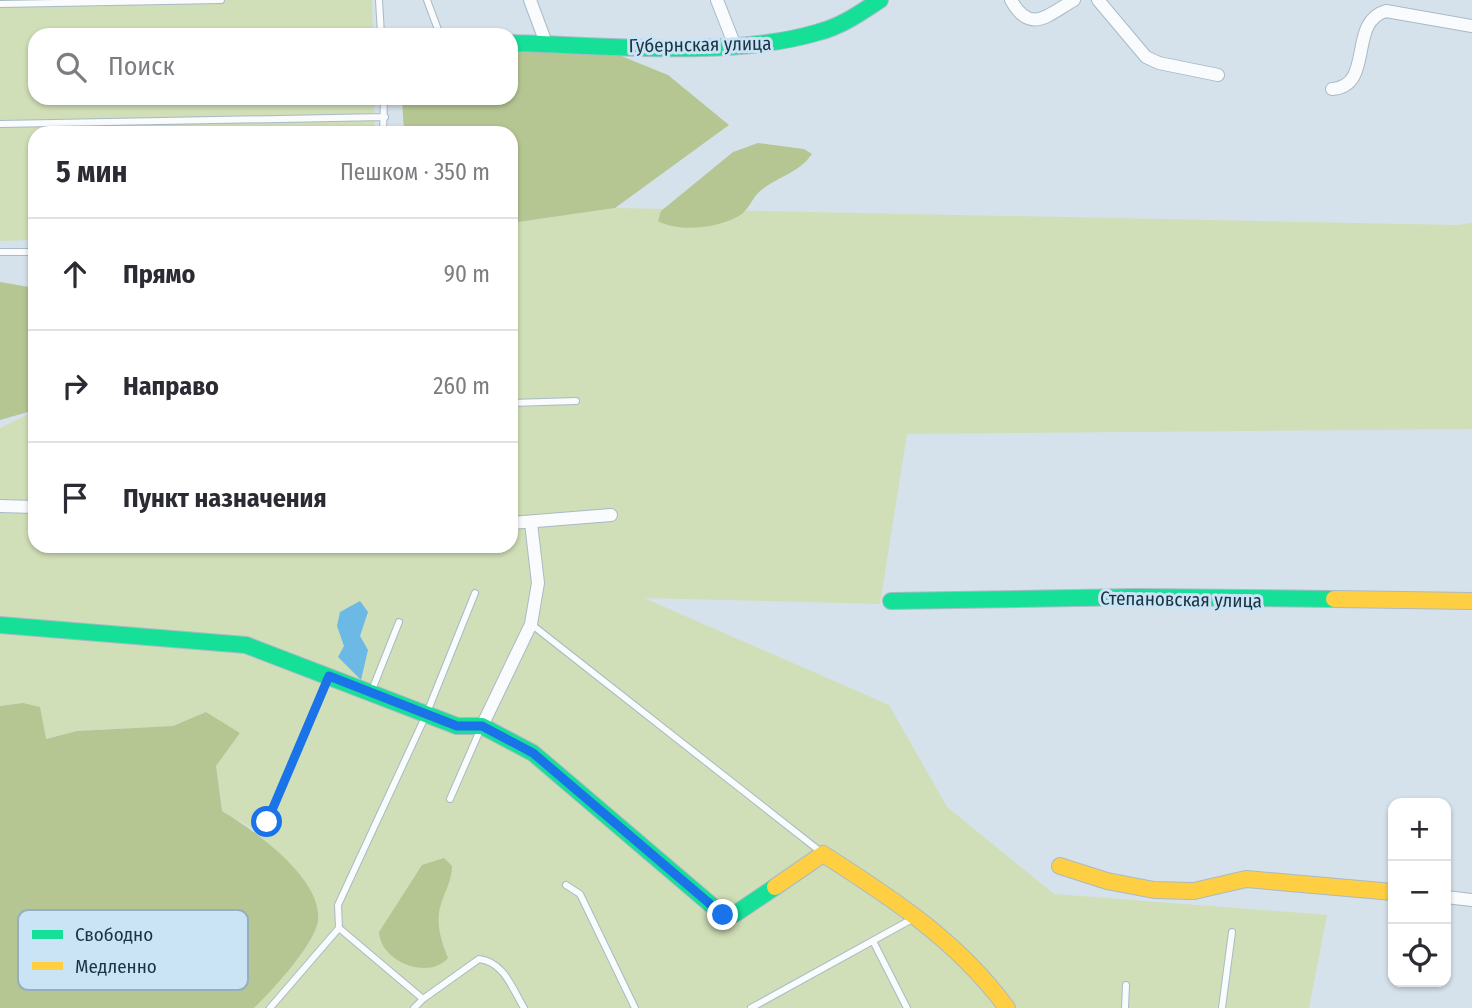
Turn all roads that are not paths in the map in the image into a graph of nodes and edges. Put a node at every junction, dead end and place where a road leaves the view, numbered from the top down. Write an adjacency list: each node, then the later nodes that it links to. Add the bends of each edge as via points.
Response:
1 (221, 0): 10 (lane)
2 (379, 0): 12 (lane)
3 (428, 0): 13 (lane)
4 (530, 0): 15 (street)
5 (717, 0): 16 (street)
6 (880, 0): 16 (street, Губернская улица, via 821,32 773,44)
7 (1011, 0): 8 (street, via 1021,16 1032,20)
8 (1074, 0)
9 (1098, 0): 17 (street, via 1146,57)
10 (0, 4)
11 (1472, 26): 18 (street, via 1378,13 1364,29 1356,72 1341,88)
12 (381, 28)
13 (438, 28)
14 (518, 43): 15 (street, Губернская улица)
15 (546, 43): 16 (street, Губернская улица)
16 (735, 46)
17 (1218, 75)
18 (1332, 89)
19 (384, 105): 20 (lane)
20 (385, 117): 21 (lane); 22 (lane)
21 (0, 124)
22 (384, 126)
23 (0, 252): 24 (lane)
24 (28, 252)
25 (576, 401): 26 (lane)
26 (518, 403)
27 (0, 506): 28 (street)
28 (28, 507)
29 (611, 514): 31 (street)
30 (518, 523): 31 (street)
31 (531, 523): 36 (street, via 538,583)
32 (475, 593): 40 (lane)
33 (891, 601): 34 (street, Степановская улица, via 1136,597)
34 (1472, 601)
35 (399, 622): 39 (lane)
36 (531, 624): 41 (street); 44 (lane)
37 (0, 625): 38 (street, via 246,645)
38 (329, 676): 39 (street); 43 (lane)
39 (371, 692): 40 (street)
40 (426, 715): 41 (street, via 457,726); 51 (lane, via 338,905)
41 (482, 726): 42 (lane); 44 (street, via 533,753 723,915 735,914)
42 (450, 799)
43 (267, 822)
44 (823, 854): 50 (street)
45 (1060, 866): 47 (street, via 1104,883 1189,891 1245,879)
46 (566, 884): 60 (lane, via 580,894)
47 (1388, 892)
48 (1451, 898): 49 (street)
49 (1472, 900)
50 (919, 915): 53 (lane); 64 (street, via 964,955)
51 (339, 928): 55 (lane); 57 (lane)
52 (1232, 932): 66 (lane)
53 (873, 941): 56 (lane); 63 (lane)
54 (1126, 985): 65 (lane)
55 (423, 999): 58 (lane); 59 (lane, via 478,959 503,971)
56 (767, 1000): 61 (lane); 62 (lane)
57 (270, 1008)
58 (414, 1008)
59 (524, 1008)
60 (635, 1008)
61 (751, 1008)
62 (771, 1008)
63 (907, 1008)
64 (1007, 1008)
65 (1125, 1008)
66 (1222, 1008)

